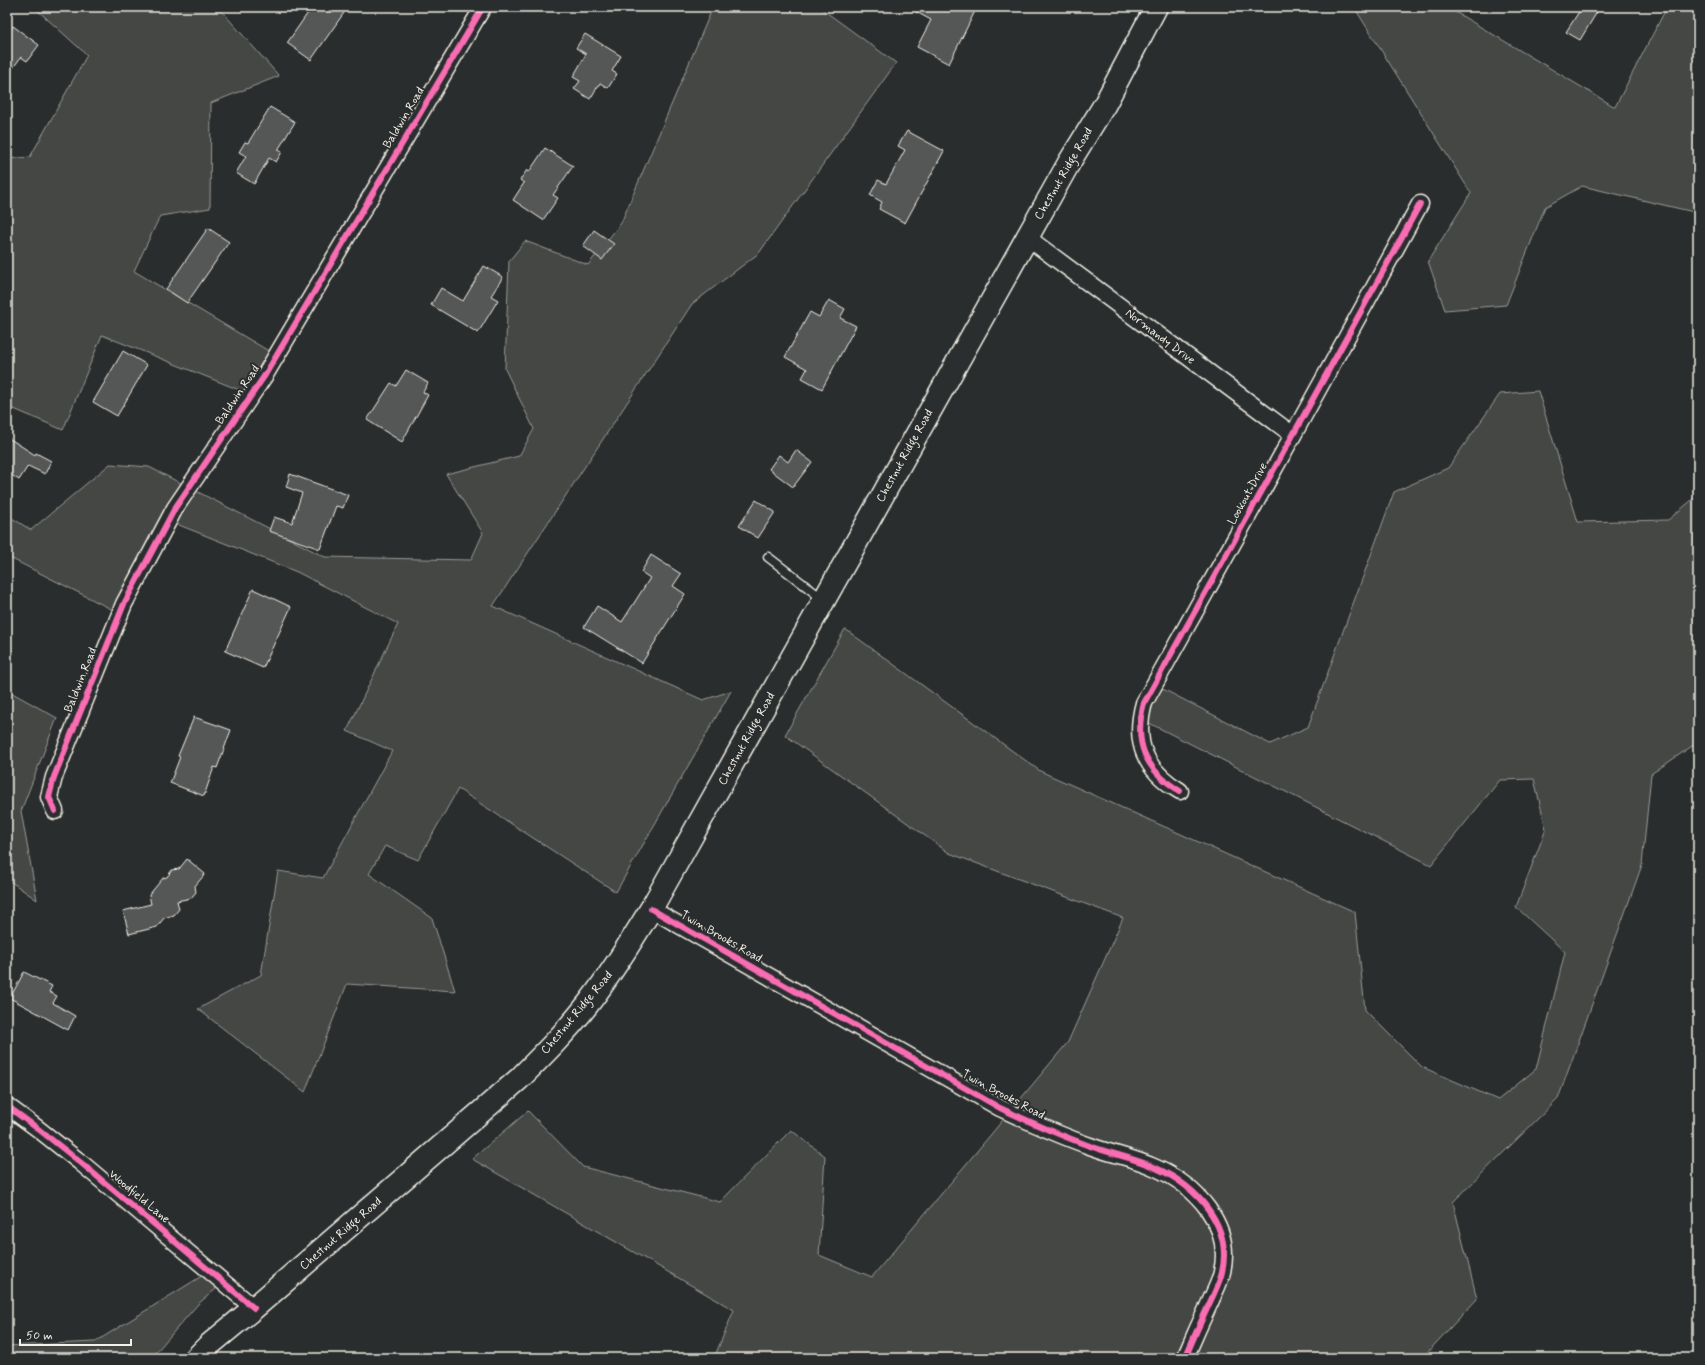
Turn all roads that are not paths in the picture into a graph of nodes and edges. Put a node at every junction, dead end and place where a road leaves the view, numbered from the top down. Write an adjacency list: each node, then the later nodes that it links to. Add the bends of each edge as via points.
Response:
1 (483, 7): 9 (street, Baldwin Road, via 265,375 175,508 146,561 124,604 54,777 49,797)
2 (1156, 7): 4 (main road, Chestnut Ridge Road, via 1105,104)
3 (1420, 204): 5 (street, Lookout Drive)
4 (1028, 238): 5 (street, Normandy Drive); 7 (main road, Chestnut Ridge Road)
5 (1293, 436): 8 (street, Lookout Drive, via 1144,703 1139,734 1142,750 1158,776)
6 (768, 557): 7 (lane)
7 (824, 600): 10 (main road, Chestnut Ridge Road)
8 (1180, 791)
9 (55, 811)
10 (651, 909): 12 (main road, Chestnut Ridge Road, via 618,963 555,1043 519,1079); 14 (street, Twin Brooks Road, via 1000,1108 1091,1147 1155,1167 1175,1177 1192,1190 1216,1220 1222,1236 1224,1255 1217,1288)
11 (7, 1106): 12 (street, Woodfield Lane, via 80,1162)
12 (254, 1308): 13 (main road, Chestnut Ridge Road)
13 (196, 1358)
14 (1185, 1358)

